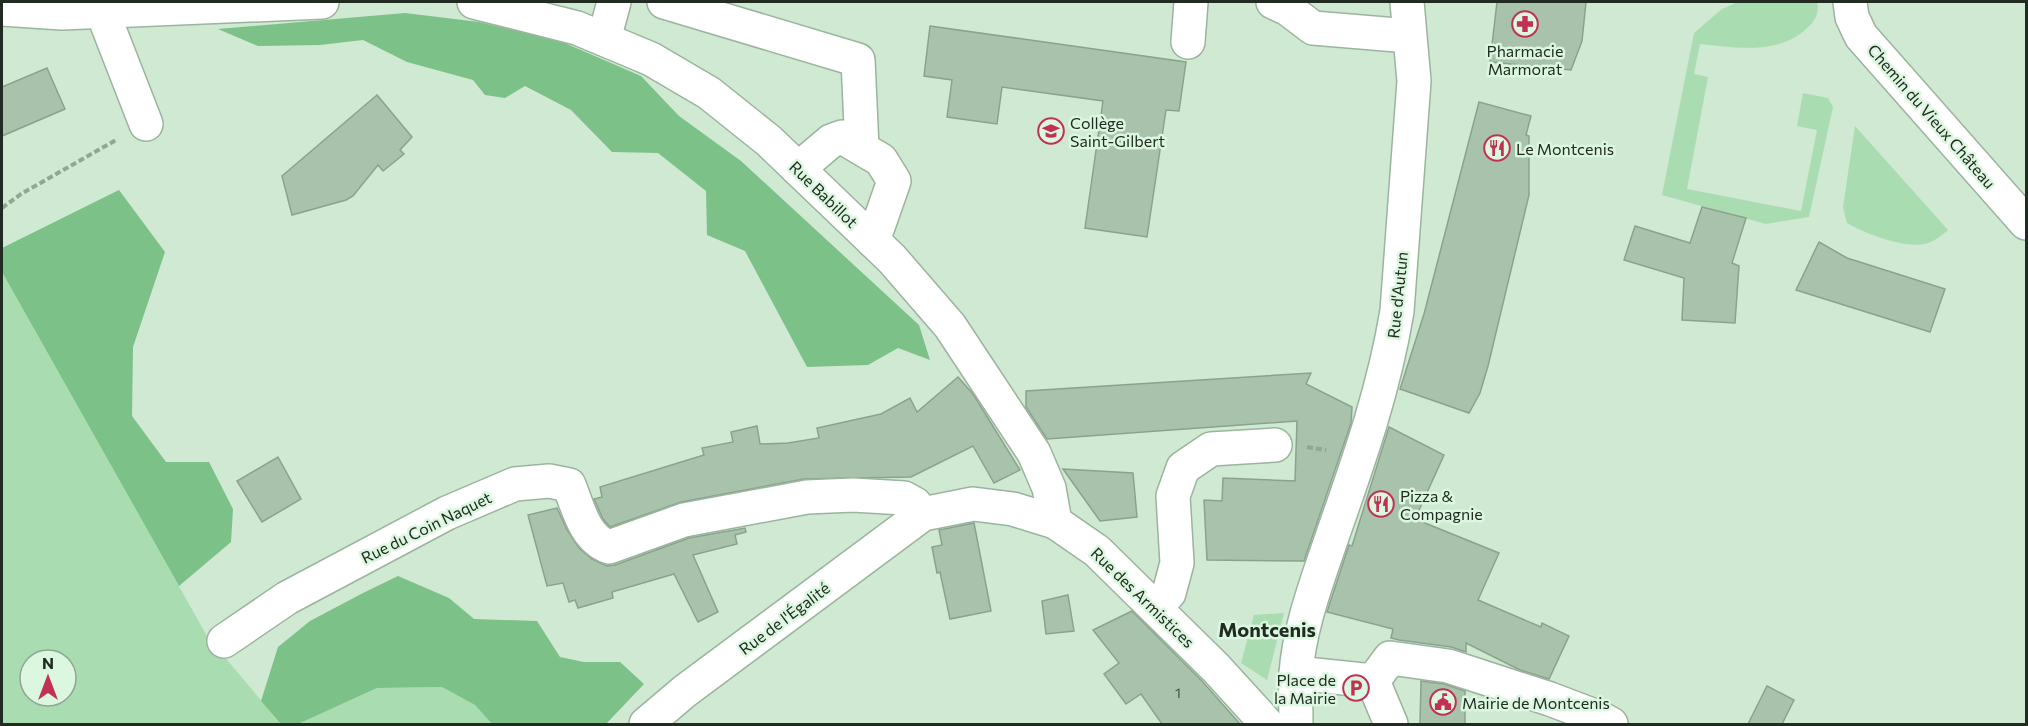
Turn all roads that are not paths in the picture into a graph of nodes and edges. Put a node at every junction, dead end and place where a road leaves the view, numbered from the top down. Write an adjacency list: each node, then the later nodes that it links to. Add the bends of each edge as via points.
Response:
1 (322, 2): 10 (street)
2 (474, 2): 12 (street, Rue Babillot, via 577,28)
3 (614, 2): 12 (street)
4 (664, 2): 15 (street, via 858,60)
5 (1191, 2): 13 (street)
6 (1274, 2): 11 (street, via 1313,28)
7 (1407, 2): 11 (street, Rue d'Autun)
8 (1850, 2): 17 (street, Chemin du Vieux Château, via 1861,36)
9 (2, 9): 10 (street)
10 (102, 11): 14 (street)
11 (1409, 36): 24 (street, Rue d'Autun, via 1414,81 1391,349 1376,409 1318,577)
12 (604, 39): 16 (street, Rue Babillot, via 651,59 709,93)
13 (1188, 42)
14 (146, 124)
15 (862, 148): 16 (street, via 843,137 831,141); 18 (street, via 881,160 894,181)
16 (798, 169): 18 (street, Rue Babillot)
17 (2026, 224)
18 (873, 241): 21 (street, Rue Babillot, via 950,326 1034,453 1049,488)
19 (1275, 445): 22 (street, via 1211,449 1183,468 1173,496 1177,562 1169,593)
20 (923, 514): 21 (street, Rue des Armistices, via 973,504 1012,509); 23 (street, Rue du Coin Naquet, via 904,498 807,497 684,520 609,547 597,543 588,531 568,485 515,484 447,513 287,598); 26 (street, Rue de l'Égalité)
21 (1055, 522): 22 (street, Rue des Armistices, via 1097,551)
22 (1156, 608): 27 (street, Rue des Armistices)
23 (224, 641)
24 (1296, 673): 25 (street); 28 (street, Rue d'Autun)
25 (1372, 681): 29 (street); 30 (street, via 1390,658 1448,666 1550,699)
26 (646, 724)
27 (1267, 724)
28 (1296, 724)
29 (1391, 724)
30 (1611, 724)

